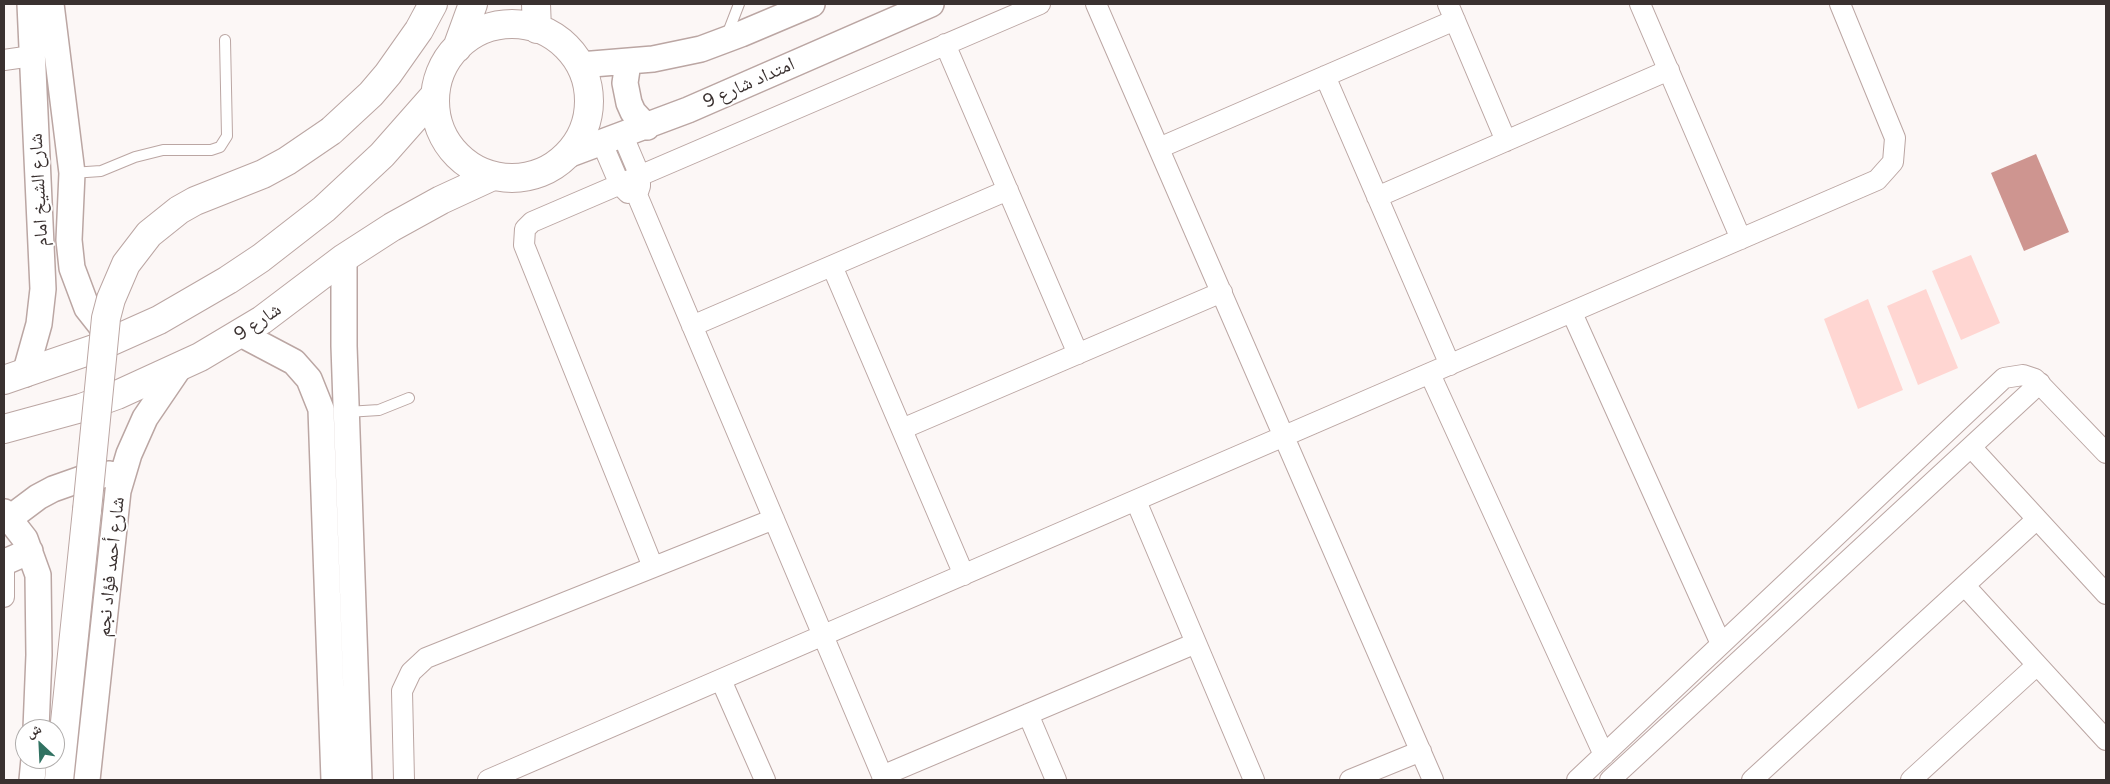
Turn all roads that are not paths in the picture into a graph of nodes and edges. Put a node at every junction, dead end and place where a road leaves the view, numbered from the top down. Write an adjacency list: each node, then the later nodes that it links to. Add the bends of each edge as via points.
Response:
1 (30, 4): 18 (street, شارع الشيخ امام)
2 (51, 4): 31 (street, شارع الشيخ امام)
3 (433, 4): 82 (main road, bridge, via 388,74 331,131 263,174 179,210 149,234 126,264 106,318)
4 (473, 4): 17 (main road)
5 (739, 4): 15 (lane)
6 (812, 4): 15 (street)
7 (931, 4): 25 (street, امتداد شارع 9)
8 (1040, 4): 16 (street)
9 (1096, 4): 28 (street)
10 (1640, 4): 22 (street)
11 (1840, 4): 37 (street, via 1893,130 1896,146 1893,162 1877,180)
12 (1451, 12): 23 (street); 27 (street)
13 (537, 16): 17 (main road, via 513,25 488,28); 21 (main road)
14 (225, 40): 31 (lane, via 227,136 220,147 211,150 163,150 101,171)
15 (724, 41): 20 (street)
16 (945, 44): 34 (street); 35 (street)
17 (457, 48): 24 (main road, via 442,70)
18 (32, 56): 19 (street); 30 (street, شارع الشيخ امام)
19 (4, 60)
20 (628, 63): 21 (street); 25 (street, via 625,83 629,103)
21 (580, 65): 29 (main road, via 588,88 588,113 580,136)
22 (1669, 70): 27 (street); 37 (street)
23 (1325, 76): 28 (street); 36 (street)
24 (435, 95): 32 (main road, via 437,122 449,146 468,165); 44 (main road, via 361,176 262,258 194,301)
25 (648, 126): 26 (street, امتداد شارع 9)
26 (612, 140): 29 (street, امتداد شارع 9); 33 (street); 34 (street)
27 (1506, 141): 36 (street)
28 (1159, 148): 40 (street)
29 (565, 156): 32 (main road, via 532,176)
30 (38, 165): 31 (street, via 56,174); 49 (street, شارع الشيخ امام, via 43,289 36,341)
31 (72, 173): 44 (street, شارع الشيخ امام, via 69,240 72,268 87,308)
32 (493, 176): 38 (main road, شارع 9, via 416,213)
33 (620, 185): 34 (street); 66 (street, via 532,222 525,229 523,240)
34 (638, 186): 42 (street)
35 (1008, 190): 39 (street); 45 (street)
36 (1377, 197): 46 (street)
37 (1742, 239): 41 (street)
38 (344, 258): 43 (main road, شارع 9); 52 (street)
39 (832, 266): 42 (street); 54 (street)
40 (1222, 292): 45 (street); 55 (street)
41 (1572, 313): 46 (street); 73 (street)
42 (692, 326): 62 (street)
43 (241, 334): 47 (main road, شارع 9); 60 (street, via 294,362 314,388)
44 (113, 341): 49 (main road)
45 (1078, 354): 54 (street)
46 (1450, 365): 48 (street)
47 (180, 368): 53 (main road, شارع 9, via 81,408); 58 (street, شارع أحمد فؤاد نجم, via 145,418)
48 (1430, 374): 55 (street); 80 (street)
49 (14, 377)
50 (2040, 383): 56 (street); 57 (street); 73 (street, via 2023,375 2010,376 1999,382)
51 (409, 398): 52 (lane, via 378,410)
52 (346, 412): 60 (street)
53 (4, 429)
54 (902, 429): 67 (street)
55 (1284, 437): 59 (street); 79 (street)
56 (1971, 447): 63 (street); 94 (street)
57 (2106, 453)
58 (122, 473): 61 (street, via 87,477 62,485); 83 (street, شارع أحمد فؤاد نجم, via 112,527)
59 (1136, 501): 67 (street); 72 (street)
60 (337, 507): 84 (street); 85 (street)
61 (7, 515): 64 (street)
62 (774, 519): 66 (street); 71 (street)
63 (2038, 519): 68 (street); 69 (street)
64 (30, 551): 65 (street); 77 (street, via 38,576 40,601)
65 (4, 560): 70 (street)
66 (653, 568): 86 (street, via 436,653 418,664 405,681 401,701)
67 (964, 575): 71 (street)
68 (1964, 586): 74 (street); 95 (street)
69 (2106, 594)
70 (4, 597)
71 (823, 636): 75 (street); 81 (street)
72 (1196, 644): 76 (street); 90 (street)
73 (1721, 644): 80 (street)
74 (2037, 665): 78 (street); 96 (street)
75 (721, 680): 87 (street); 88 (street)
76 (1028, 714): 81 (street); 89 (street)
77 (36, 719)
78 (2106, 740)
79 (1421, 750): 91 (street); 92 (street)
80 (1604, 755): 93 (street)
81 (883, 778)
82 (59, 780)
83 (87, 780)
84 (334, 780)
85 (359, 780)
86 (404, 780)
87 (488, 780)
88 (766, 780)
89 (1056, 780)
90 (1254, 780)
91 (1350, 780)
92 (1434, 780)
93 (1577, 780)
94 (1610, 780)
95 (1752, 780)
96 (1911, 780)

